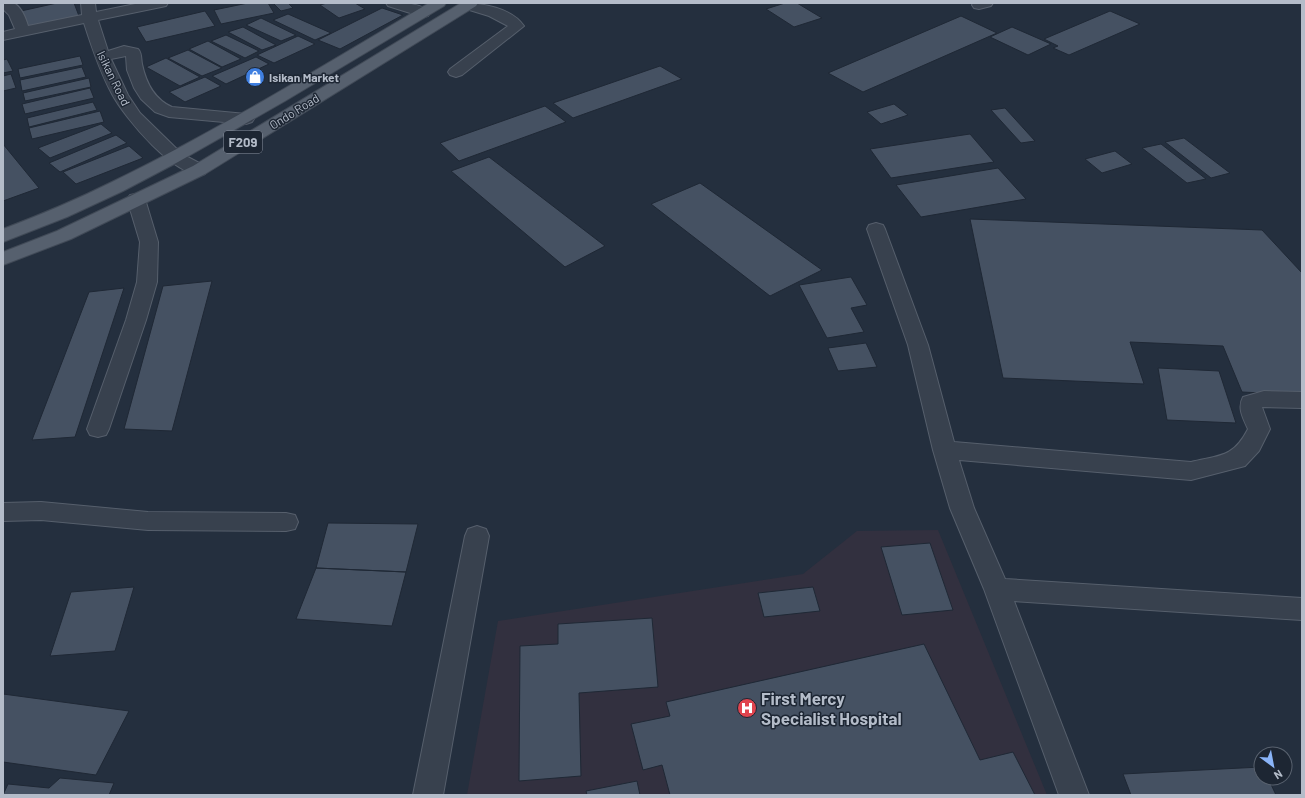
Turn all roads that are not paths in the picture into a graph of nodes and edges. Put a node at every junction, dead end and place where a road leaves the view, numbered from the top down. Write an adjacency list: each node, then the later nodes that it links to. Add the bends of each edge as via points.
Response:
1 (161, 3): 6 (street)
2 (393, 3): 7 (street)
3 (439, 3): 7 (main road, Ondo Road / F209)
4 (3, 4): 8 (street, via 13,9)
5 (470, 4): 11 (street, via 498,13 517,26); 14 (main road, Ondo Road / F209)
6 (89, 10): 8 (street); 10 (street, Isikan Road)
7 (423, 13): 12 (main road, Ondo Road / F209)
8 (24, 32): 9 (street)
9 (3, 36)
10 (102, 57): 12 (street, via 124,51 133,52 133,66 140,85 155,106 162,110); 13 (street, Isikan Road, via 120,95 134,116)
11 (456, 72)
12 (246, 119): 13 (main road, Ondo Road / F209)
13 (176, 158): 14 (street, Isikan Road); 17 (main road, Ondo Road / F209, via 103,194)
14 (199, 170): 15 (main road, Ondo Road / F209)
15 (136, 200): 18 (main road, Ondo Road / F209, via 64,235); 20 (street, via 149,242 147,282)
16 (876, 229): 21 (street, via 918,345)
17 (3, 236)
18 (3, 259)
19 (1302, 400): 21 (street, via 1264,399 1251,402 1259,429 1251,445 1237,460 1191,471)
20 (98, 429)
21 (945, 450): 25 (street, via 962,508)
22 (3, 512): 23 (street, via 41,511 148,521)
23 (286, 522)
24 (477, 536): 27 (street)
25 (997, 589): 26 (street); 28 (street)
26 (1302, 609)
27 (428, 795)
28 (1074, 795)

